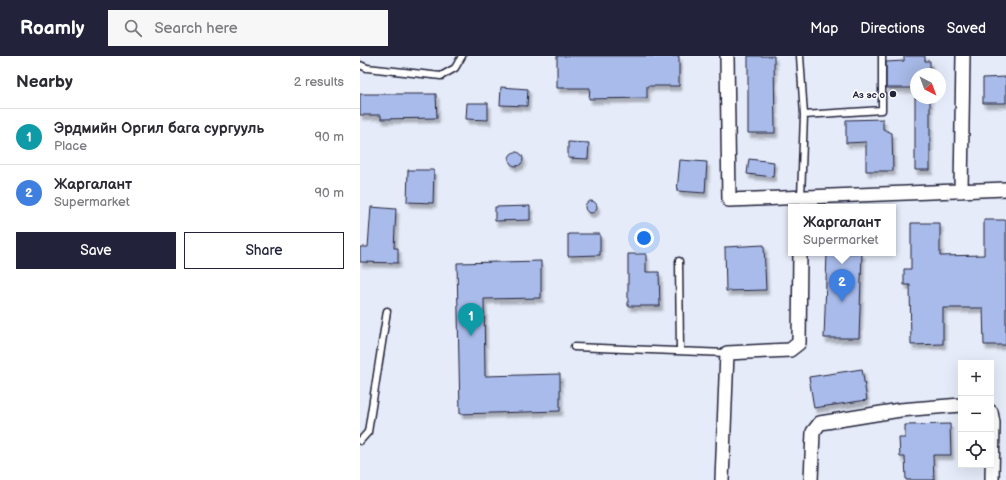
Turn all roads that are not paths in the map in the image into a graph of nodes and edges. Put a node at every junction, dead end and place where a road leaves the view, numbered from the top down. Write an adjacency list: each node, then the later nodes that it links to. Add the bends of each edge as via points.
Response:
1 (462, 56): 6 (lane, via 455,68 441,76 367,68)
2 (727, 56): 10 (street, via 730,200)
3 (800, 56): 7 (lane)
4 (882, 56): 7 (lane, via 882,110)
5 (963, 56): 9 (street)
6 (360, 65)
7 (804, 116): 10 (lane)
8 (1006, 189): 9 (street)
9 (961, 191): 10 (street)
10 (801, 202)
11 (800, 256): 16 (street, via 799,343 790,350)
12 (679, 261): 15 (lane)
13 (387, 312): 19 (lane, via 368,432)
14 (574, 346): 15 (lane)
15 (680, 351): 16 (lane)
16 (727, 353): 20 (street)
17 (958, 405): 21 (street, via 900,410 820,423 813,432)
18 (993, 432): 22 (street)
19 (360, 441)
20 (722, 480)
21 (812, 480)
22 (992, 480)

